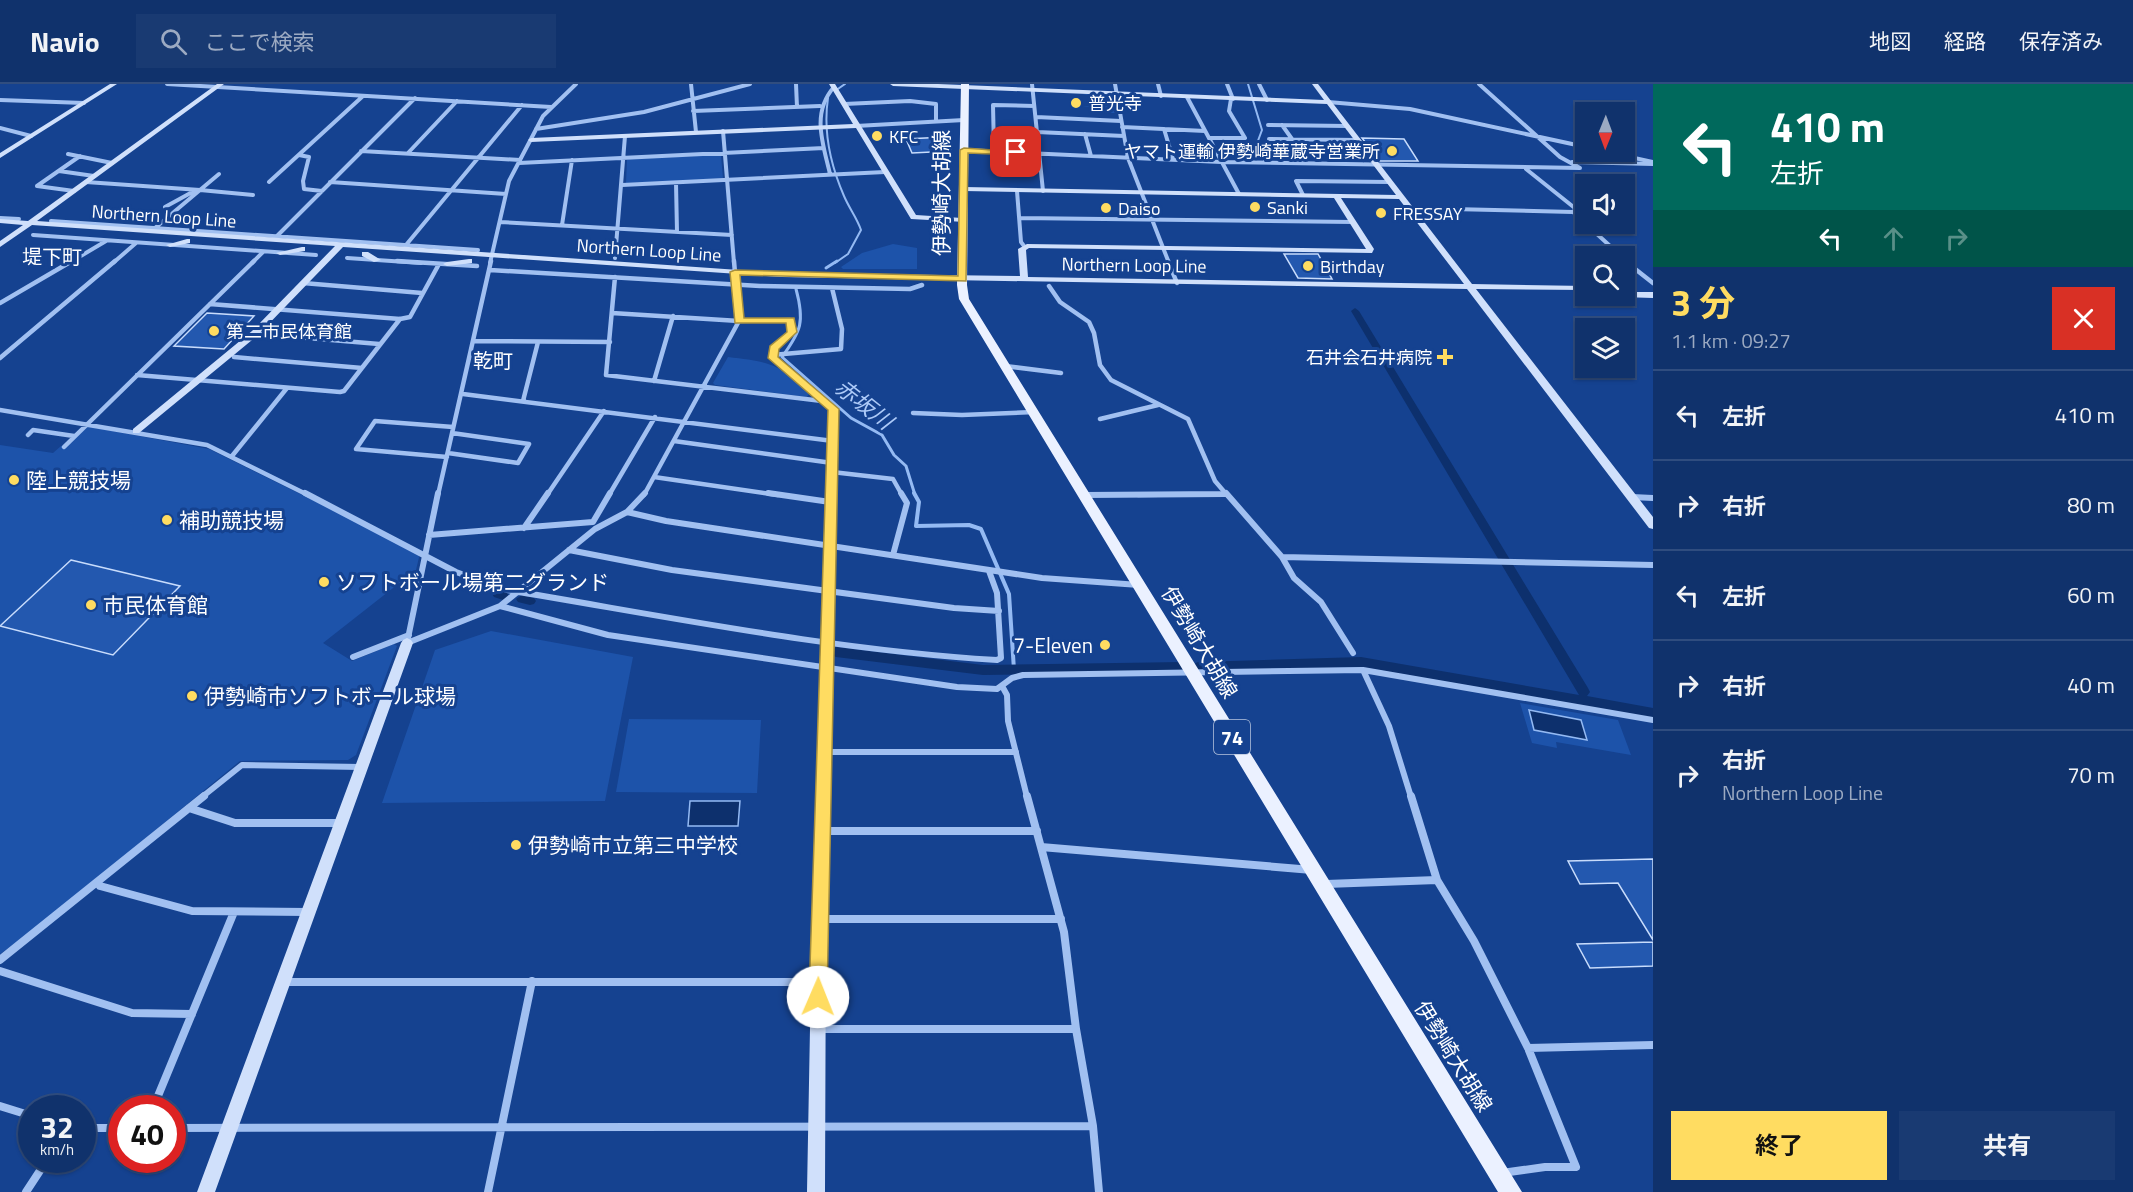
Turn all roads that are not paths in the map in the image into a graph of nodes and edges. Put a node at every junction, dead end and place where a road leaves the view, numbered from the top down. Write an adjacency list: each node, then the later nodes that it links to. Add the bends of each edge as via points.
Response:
1 (114, 84): 31 (street)
2 (167, 84): 14 (street)
3 (576, 84): 37 (street)
4 (691, 84): 29 (street)
5 (750, 84): 15 (street)
6 (796, 84): 34 (street)
7 (893, 84): 16 (street)
8 (1115, 84): 20 (street)
9 (1158, 84): 22 (street)
10 (1227, 84): 25 (street)
11 (1259, 84): 27 (street)
12 (1314, 84): 30 (street)
13 (1479, 84): 57 (street)
14 (219, 85): 21 (street); 91 (street)
15 (743, 85): 29 (street)
16 (910, 85): 18 (street)
17 (833, 86): 32 (street); 35 (street)
18 (965, 86): 19 (street); 40 (main road, 伊勢崎大胡線 / 74)
19 (1032, 87): 20 (street); 36 (street)
20 (1116, 94): 22 (street); 41 (street)
21 (363, 96): 24 (street); 78 (street)
22 (1161, 96): 23 (street)
23 (1187, 97): 25 (street); 52 (street)
24 (415, 98): 28 (street); 72 (street)
25 (1232, 99): 27 (street); 61 (street, via 1229,111 1245,138)
26 (0, 100): 31 (street)
27 (1264, 100): 30 (street)
28 (457, 101): 33 (street); 74 (street)
29 (692, 102): 38 (street); 50 (street)
30 (1328, 102): 46 (street); 57 (street, via 1410,108)
31 (84, 103): 58 (street)
32 (844, 104): 42 (street, via 936,104); 45 (street)
33 (522, 105): 37 (street); 82 (street)
34 (797, 106): 35 (street); 38 (street)
35 (820, 106): 47 (street)
36 (1034, 106): 39 (street); 73 (street, via 993,105)
37 (551, 107): 50 (street)
38 (693, 111): 54 (street)
39 (1036, 117): 41 (street); 55 (street)
40 (964, 120): 42 (street); 71 (main road, 伊勢崎大胡線 / 74)
41 (1121, 121): 48 (street)
42 (936, 122): 45 (street)
43 (1268, 125): 44 (street)
44 (1282, 125): 46 (street); 63 (street)
45 (856, 126): 47 (street); 97 (street)
46 (1347, 126): 66 (street)
47 (823, 127): 53 (street); 70 (street)
48 (1122, 127): 51 (street); 60 (street)
49 (0, 128): 58 (street)
50 (536, 129): 64 (street)
51 (1164, 129): 52 (street); 85 (street)
52 (1205, 130): 61 (street)
53 (723, 131): 54 (street); 75 (street)
54 (696, 132): 59 (street)
55 (1037, 132): 56 (street); 76 (street)
56 (1085, 134): 60 (street); 81 (street)
57 (1533, 135): 67 (street); 90 (street)
58 (31, 136): 79 (street)
59 (625, 136): 64 (street); 83 (street)
60 (1124, 136): 84 (street)
61 (1209, 138): 89 (street)
62 (1269, 139): 63 (street)
63 (1292, 139): 65 (street)
64 (531, 140): 88 (street)
65 (1319, 140): 66 (street); 69 (street)
66 (1358, 140): 93 (street)
67 (1575, 145)
68 (1266, 146): 69 (street)
69 (1324, 147): 92 (street)
70 (824, 148): 75 (street); 99 (street)
71 (964, 150): 73 (street); 108 (main road, 伊勢崎大胡線 / 74)
72 (361, 151): 74 (street); 104 (street)
73 (994, 151): 76 (street)
74 (408, 153): 82 (street)
75 (726, 153): 83 (street); 101 (street)
76 (1039, 153): 81 (street); 114 (street)
77 (68, 154): 80 (street)
78 (298, 155): 103 (street); 113 (street, via 309,157 304,189)
79 (0, 156)
80 (80, 156): 91 (street); 96 (street)
81 (1091, 156): 84 (street)
82 (479, 158): 88 (street); 110 (street)
83 (624, 158): 87 (street); 107 (street)
84 (1128, 158): 85 (street); 115 (street)
85 (1173, 159): 89 (street)
86 (1635, 159): 94 (street)
87 (572, 160): 88 (street); 135 (street)
88 (519, 161): 116 (street)
89 (1221, 162): 92 (street); 117 (street)
90 (1568, 162): 94 (street); 95 (street, via 1580,168)
91 (112, 163): 100 (street)
92 (1336, 163): 93 (street)
93 (1376, 163): 95 (street); 105 (street)
94 (1653, 163)
95 (1526, 169): 124 (street, via 1576,209)
96 (58, 171): 100 (street); 112 (street, via 38,188)
97 (885, 172): 99 (street); 128 (street, via 914,217)
98 (219, 174): 109 (street)
99 (830, 174): 101 (street)
100 (94, 176): 102 (street)
101 (728, 180): 106 (street); 146 (street)
102 (86, 182): 109 (street); 112 (street)
103 (269, 182)
104 (330, 182): 110 (street); 113 (street)
105 (1390, 182): 119 (street, via 1296,181); 121 (street)
106 (676, 183): 107 (street); 141 (street)
107 (622, 185): 138 (street)
108 (964, 189): 111 (street); 128 (main road, 伊勢崎大胡線 / 74)
109 (198, 190): 118 (street); 122 (street); 137 (street)
110 (452, 190): 116 (street); 155 (street)
111 (1017, 190): 114 (street); 125 (street)
112 (74, 191): 133 (street)
113 (322, 191): 148 (street)
114 (1043, 191): 115 (street)
115 (1141, 192): 117 (street); 129 (street)
116 (506, 194): 131 (street)
117 (1239, 194): 119 (street)
118 (253, 195)
119 (1303, 195): 120 (street)
120 (1336, 196): 121 (street); 132 (street)
121 (1401, 197): 123 (street)
122 (165, 207)
123 (1410, 208): 124 (street); 188 (street)
124 (1573, 212)
125 (1020, 218): 129 (street); 158 (street)
126 (19, 219): 127 (street)
127 (0, 220): 133 (street, Northern Loop Line)
128 (962, 220): 180 (main road, 伊勢崎大胡線 / 74)
129 (1152, 220): 132 (street); 160 (street)
130 (73, 222): 134 (street); 137 (street)
131 (500, 222): 135 (street); 173 (street)
132 (1353, 222): 160 (street, via 1369,251)
133 (29, 223): 134 (street, Northern Loop Line); 139 (street)
134 (55, 223): 142 (street, Northern Loop Line)
135 (562, 225): 138 (street)
136 (0, 228): 139 (street, Northern Loop Line)
137 (159, 228): 140 (street); 142 (street)
138 (619, 229): 141 (street); 170 (street)
139 (21, 230): 145 (street, Northern Loop Line); 153 (street)
140 (218, 232): 147 (street); 148 (street)
141 (677, 232): 146 (street)
142 (173, 234): 147 (street, Northern Loop Line)
143 (1598, 234): 159 (street)
144 (33, 235): 145 (street)
145 (71, 235): 149 (street); 150 (street, Northern Loop Line)
146 (732, 235): 178 (street)
147 (201, 236): 148 (street, Northern Loop Line)
148 (281, 238): 152 (street); 162 (street, Northern Loop Line)
149 (107, 241): 151 (street); 195 (street)
150 (187, 241): 154 (street); 156 (street, Northern Loop Line)
151 (136, 243): 154 (street); 208 (street)
152 (387, 244): 155 (street); 163 (street)
153 (0, 245)
154 (170, 245): 156 (street)
155 (406, 245): 157 (street)
156 (214, 246): 161 (street, Northern Loop Line); 166 (street)
157 (417, 246): 164 (street); 165 (street)
158 (1024, 246): 160 (street); 179 (street)
159 (1610, 246)
160 (1163, 248): 181 (street)
161 (302, 249): 162 (street, Northern Loop Line); 167 (street)
162 (337, 250): 163 (street, Northern Loop Line); 183 (street)
163 (367, 250): 165 (street, Northern Loop Line); 171 (street); 172 (street, Northern Loop Line)
164 (478, 250)
165 (426, 251): 173 (street, Northern Loop Line)
166 (263, 252): 167 (street); 196 (street)
167 (280, 253): 168 (street)
168 (316, 255)
169 (347, 258): 171 (street)
170 (615, 258)
171 (377, 260): 174 (street)
172 (469, 261): 173 (street, Northern Loop Line); 174 (street)
173 (491, 263): 177 (street); 178 (street, Northern Loop Line); 203 (street)
174 (443, 264): 175 (street); 191 (street)
175 (477, 266)
176 (1635, 268): 182 (street)
177 (615, 277): 178 (street); 198 (street)
178 (736, 278): 180 (street, Northern Loop Line); 184 (street, Northern Loop Line); 186 (street); 201 (street)
179 (1024, 280): 180 (street, Northern Loop Line); 181 (street, Northern Loop Line)
180 (962, 282): 184 (street, Northern Loop Line); 185 (street, Northern Loop Line); 210 (main road, 伊勢崎大胡線 / 74, via 964,299)
181 (1177, 283): 188 (street, Northern Loop Line)
182 (1653, 283)
183 (306, 284): 191 (street); 197 (street)
184 (922, 285): 186 (street, via 910,289)
185 (1048, 286): 188 (street, Northern Loop Line); 221 (street, via 1054,298 1090,324 1096,355 1106,375)
186 (832, 288): 207 (street, via 843,330 841,349)
187 (1575, 288): 188 (street, Northern Loop Line)
188 (1472, 289): 192 (street, Northern Loop Line); 244 (street)
189 (1635, 289): 190 (street)
190 (1653, 289)
191 (422, 293): 200 (street, via 410,316)
192 (1575, 294)
193 (1635, 295): 194 (street)
194 (1653, 295)
195 (0, 303)
196 (210, 304): 197 (street); 213 (street)
197 (282, 309): 200 (street); 202 (street); 214 (street)
198 (612, 313): 199 (street); 205 (street)
199 (673, 316): 201 (street); 215 (street)
200 (400, 319): 206 (street)
201 (739, 321): 207 (street, via 790,320 792,332 774,348); 216 (street)
202 (260, 334): 206 (street); 209 (street)
203 (474, 341): 204 (street); 218 (street)
204 (538, 342): 205 (street); 219 (street)
205 (610, 342): 215 (street, via 606,375)
206 (379, 344): 211 (street)
207 (772, 355): 220 (street)
208 (0, 357)
209 (234, 357): 211 (street); 214 (street)
210 (1005, 366): 212 (street); 224 (main road, 伊勢崎大胡線 / 74)
211 (362, 368): 217 (street, via 344,391)
212 (1061, 373)
213 (138, 375): 214 (street); 229 (street)
214 (203, 380): 217 (street); 231 (street)
215 (654, 381): 216 (street)
216 (704, 386): 220 (street); 228 (street)
217 (287, 388): 238 (street)
218 (463, 394): 219 (street); 230 (street)
219 (523, 401): 223 (street)
220 (822, 401): 235 (street, via 833,409)
221 (1158, 405): 227 (street); 242 (street, via 1188,419 1209,470)
222 (0, 410): 229 (street)
223 (604, 411): 226 (street); 249 (street)
224 (1034, 412): 225 (street); 243 (main road, 伊勢崎大胡線 / 74)
225 (913, 413)
226 (655, 417): 228 (street); 249 (street, via 592,522)
227 (1100, 419)
228 (685, 421): 234 (street); 235 (street)
229 (87, 423): 231 (street); 233 (street)
230 (453, 430): 237 (street); 237 (street, via 529,444 518,463); 237 (street, via 375,421 356,449)
231 (140, 432): 238 (street, via 207,446)
232 (28, 435): 233 (street, via 33,430)
233 (74, 436): 236 (street)
234 (674, 441): 239 (street); 241 (street)
235 (833, 441): 239 (street)
236 (64, 447)
237 (448, 455): 250 (street)
238 (232, 456): 253 (street)
239 (832, 463): 240 (street)
240 (832, 472): 246 (street); 254 (street, via 892,479 908,502)
241 (654, 477): 246 (street); 247 (street, via 638,504)
242 (1225, 494): 243 (street); 255 (street)
243 (1085, 495): 258 (main road, 伊勢崎大胡線 / 74)
244 (1632, 497): 245 (street); 248 (street)
245 (1653, 498)
246 (830, 502): 251 (street)
247 (627, 512): 251 (street, via 689,526); 252 (street, via 595,529)
248 (1653, 525)
249 (524, 528): 250 (street)
250 (429, 535): 253 (street)
251 (828, 545): 254 (street); 260 (street)
252 (569, 550): 259 (street); 260 (street, via 672,570)
253 (424, 554): 259 (street, via 486,585); 263 (street)
254 (893, 555): 257 (street)
255 (1282, 557): 256 (street); 265 (street, via 1294,578 1324,606)
256 (1653, 564)
257 (989, 571): 258 (street); 262 (street)
258 (1139, 585): 269 (main road, 伊勢崎大胡線 / 74)
259 (519, 591): 261 (street); 264 (street)
260 (828, 592): 262 (street); 264 (street)
261 (500, 606): 263 (street); 267 (street, via 608,635)
262 (999, 611): 264 (street, via 1001,658 997,660)
263 (408, 639): 266 (street); 274 (street)
264 (828, 642): 267 (street)
265 (1353, 653)
266 (353, 657)
267 (826, 668): 270 (street, via 957,687); 272 (street)
268 (1364, 670): 269 (street); 271 (street); 281 (street, via 1389,726)
269 (1193, 673): 270 (street, via 1023,675); 280 (main road, 伊勢崎大胡線 / 74)
270 (1002, 686): 273 (street)
271 (1653, 720)
272 (823, 752): 273 (street); 277 (street)
273 (1016, 752): 278 (street)
274 (361, 767): 275 (street, via 242,765); 276 (street)
275 (189, 808): 276 (street, via 235,823); 282 (street)
276 (340, 823): 285 (street)
277 (821, 831): 278 (street); 286 (street)
278 (1037, 831): 279 (street)
279 (1041, 847): 280 (street); 287 (street)
280 (1313, 870): 283 (main road, 伊勢崎大胡線 / 74)
281 (1437, 880): 283 (street); 297 (street, via 1474,941)
282 (97, 882): 284 (street, via 192,911); 288 (street)
283 (1322, 885): 307 (main road, 伊勢崎大胡線 / 74)
284 (234, 912): 285 (street); 293 (street)
285 (308, 912): 291 (street)
286 (819, 919): 287 (street); 292 (street)
287 (1061, 919): 295 (street)
288 (0, 960)
289 (0, 971): 293 (street, via 132,1013)
290 (532, 981): 291 (street); 292 (street); 303 (street)
291 (283, 982): 305 (street)
292 (818, 982): 294 (street)
293 (192, 1014): 298 (street)
294 (818, 1029): 295 (street); 301 (street)
295 (1076, 1029): 302 (street)
296 (1653, 1045): 297 (street)
297 (1528, 1048): 307 (street, via 1576,1167)
298 (158, 1095)
299 (0, 1106): 300 (street)
300 (18, 1112)
301 (817, 1126): 302 (street); 303 (street); 311 (street)
302 (1092, 1126): 313 (street)
303 (502, 1127): 305 (street); 310 (street)
304 (186, 1128): 305 (street)
305 (229, 1129): 309 (street)
306 (38, 1173): 308 (street)
307 (1499, 1173): 314 (main road, 伊勢崎大胡線 / 74)
308 (26, 1192)
309 (206, 1192)
310 (488, 1192)
311 (816, 1192)
312 (1093, 1192): 313 (street)
313 (1098, 1192)
314 (1510, 1192)

